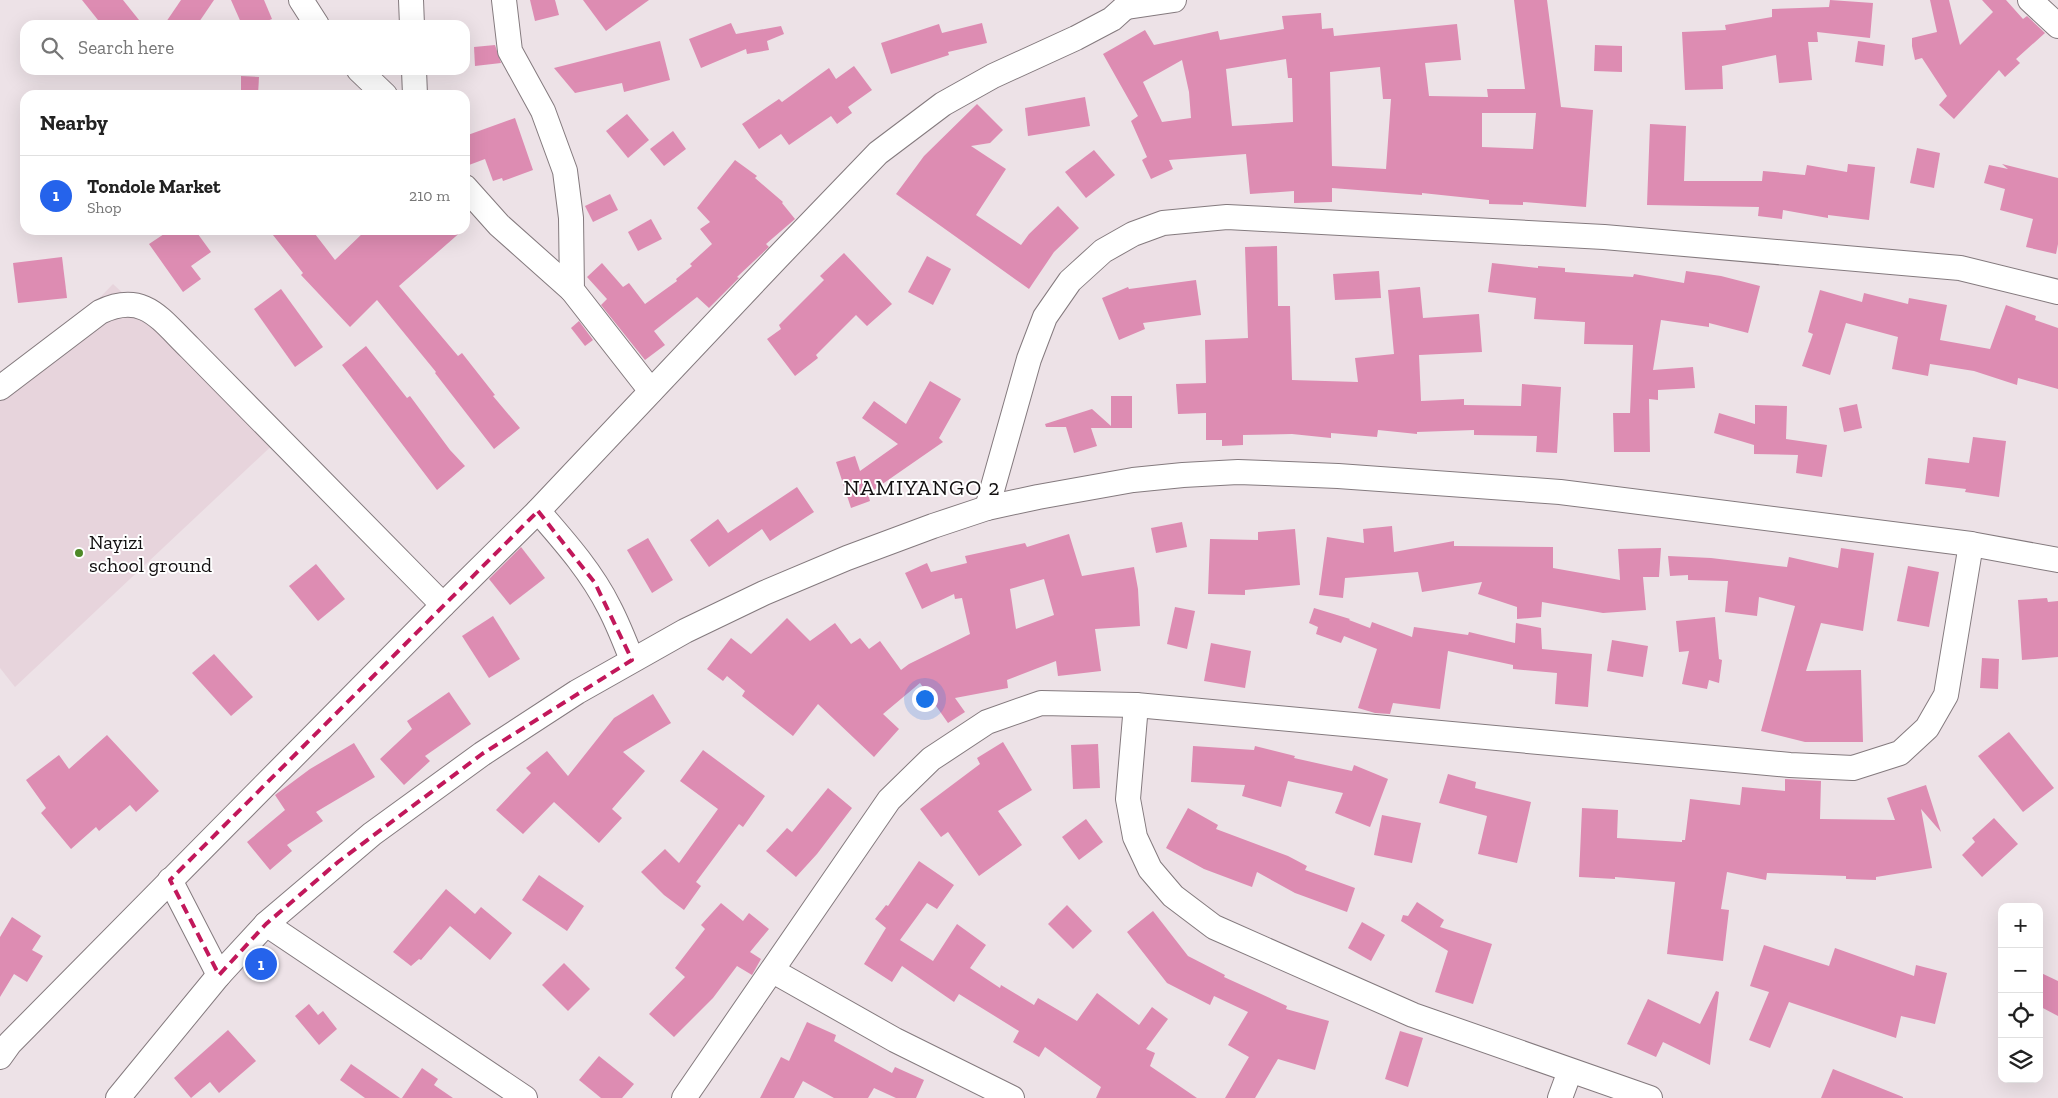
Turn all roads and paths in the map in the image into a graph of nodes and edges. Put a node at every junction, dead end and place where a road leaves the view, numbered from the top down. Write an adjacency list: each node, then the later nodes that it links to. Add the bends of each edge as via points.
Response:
1 (301, 0): 7 (street)
2 (411, 0): 8 (street)
3 (504, 0): 15 (street, via 510,52 543,111 565,171 571,218)
4 (1174, 0): 6 (street)
5 (2030, 0): 9 (street)
6 (1130, 3): 18 (street, via 1112,19 993,76 943,104 906,130 856,175)
7 (314, 20)
8 (412, 20)
9 (2058, 26)
10 (364, 75): 12 (street)
11 (414, 75): 13 (street)
12 (380, 90)
13 (415, 90)
14 (470, 193): 15 (street, via 499,225)
15 (572, 290): 18 (street)
16 (2058, 292): 19 (street, via 1960,268 1614,238 1228,217 1163,223 1132,234 1104,251 1070,281 1045,318 1029,359)
17 (0, 388): 23 (street, via 100,312 116,305 138,305 155,315 190,348)
18 (651, 391): 20 (street)
19 (987, 508): 21 (street, via 1124,482 1238,472 1560,492); 24 (street, via 847,558 764,593)
20 (538, 511): 23 (street); 24 (street, via 595,583)
21 (1971, 544): 22 (street); 25 (street, via 1946,695 1927,728 1900,753 1853,768)
22 (2058, 560)
23 (442, 605): 26 (street)
24 (632, 660): 27 (street, via 569,697 412,804)
25 (1136, 706): 28 (street, via 1041,703 987,722 931,759 889,800); 31 (street, via 1128,799 1135,837 1150,869 1173,896 1214,927 1270,953 1413,1015)
26 (170, 880): 29 (street); 30 (street)
27 (266, 924): 29 (street); 33 (street)
28 (773, 971): 34 (street); 35 (street, via 895,1040)
29 (219, 975): 32 (street)
30 (0, 1057)
31 (1570, 1071): 36 (street); 37 (street)
32 (118, 1098)
33 (525, 1098)
34 (684, 1098)
35 (1012, 1098)
36 (1560, 1098)
37 (1650, 1098)

